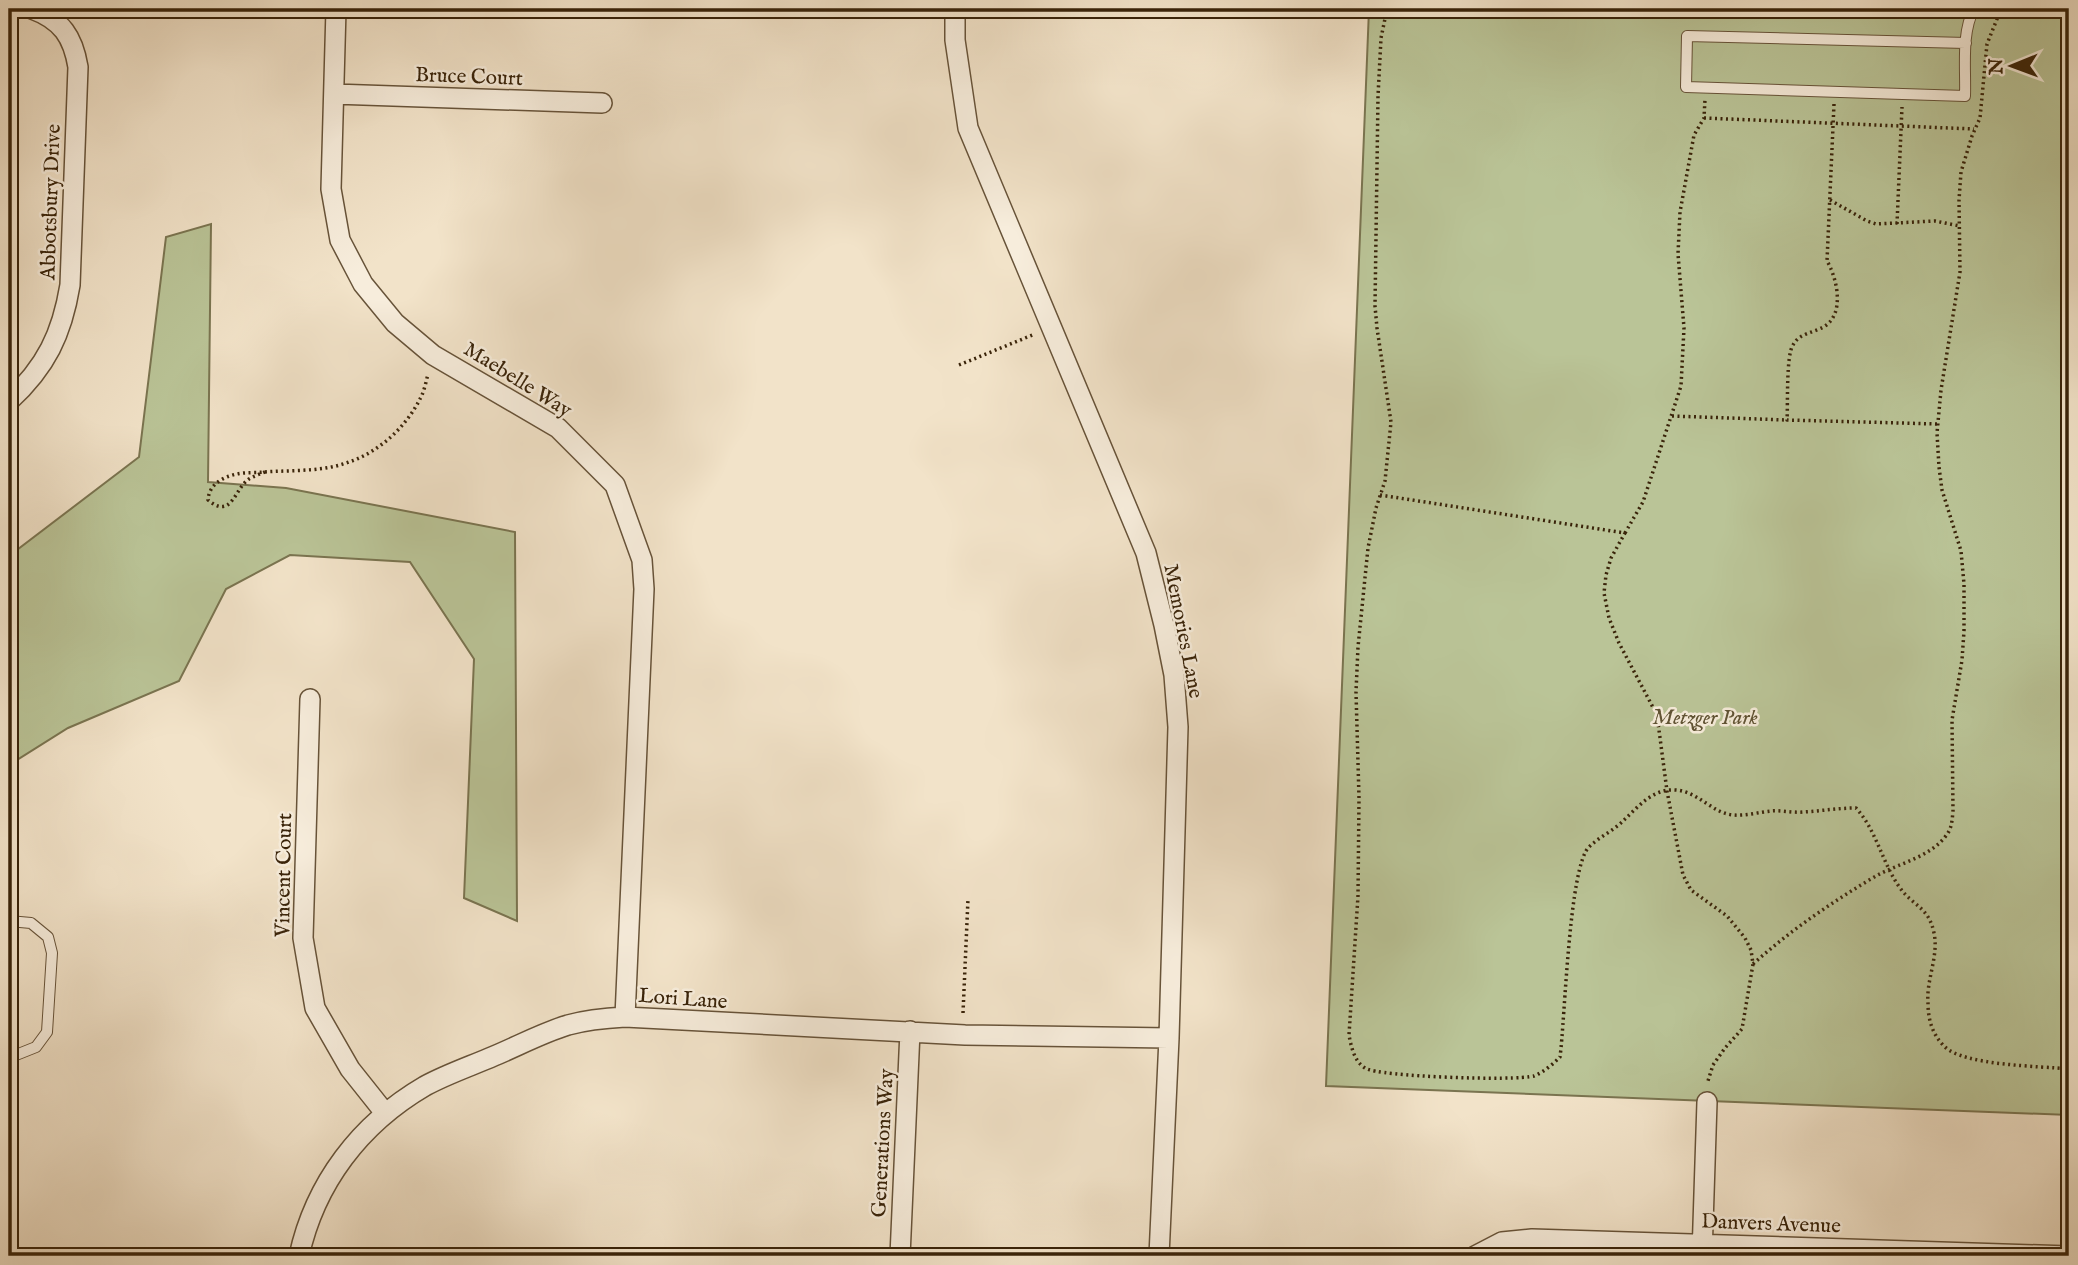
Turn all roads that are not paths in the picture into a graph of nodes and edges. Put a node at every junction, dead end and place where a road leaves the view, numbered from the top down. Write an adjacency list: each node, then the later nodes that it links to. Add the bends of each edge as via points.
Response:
1 (32, 9): 8 (street, Abbotsbury Drive, via 58,23 68,35 78,67 70,285 56,339 42,365)
2 (336, 9): 6 (street, Maebelle Way)
3 (955, 9): 13 (street, Memories Lane, via 968,128 1146,553 1164,625 1178,727)
4 (1974, 9): 5 (lane)
5 (1966, 43): 5 (lane, via 1687,36 1686,87 1965,96)
6 (334, 94): 7 (street, Bruce Court); 11 (street, Maebelle Way, via 331,189 340,240 363,284 395,323 433,355 558,428 615,485 642,560)
7 (601, 103)
8 (9, 401)
9 (310, 699): 16 (street, Vincent Court, via 303,938 315,1008 350,1069)
10 (9, 921): 14 (lane, via 31,923 48,937 52,953 47,1032 36,1046)
11 (625, 1017): 12 (street, Lori Lane); 16 (street, Lori Lane, via 567,1026 540,1036 426,1086)
12 (910, 1031): 13 (street, Lori Lane); 21 (street, Generations Way)
13 (1169, 1038): 22 (street, Memories Lane)
14 (9, 1055)
15 (1707, 1102): 18 (street)
16 (385, 1113): 20 (street, Lori Lane, via 334,1169 310,1217)
17 (9, 1248): 19 (lane)
18 (1702, 1250): 23 (street, Danvers Avenue, via 1532,1238 1502,1242); 24 (street, Danvers Avenue)
19 (17, 1256)
20 (299, 1256)
21 (900, 1256)
22 (1159, 1256)
23 (1475, 1256)
24 (2069, 1256)

